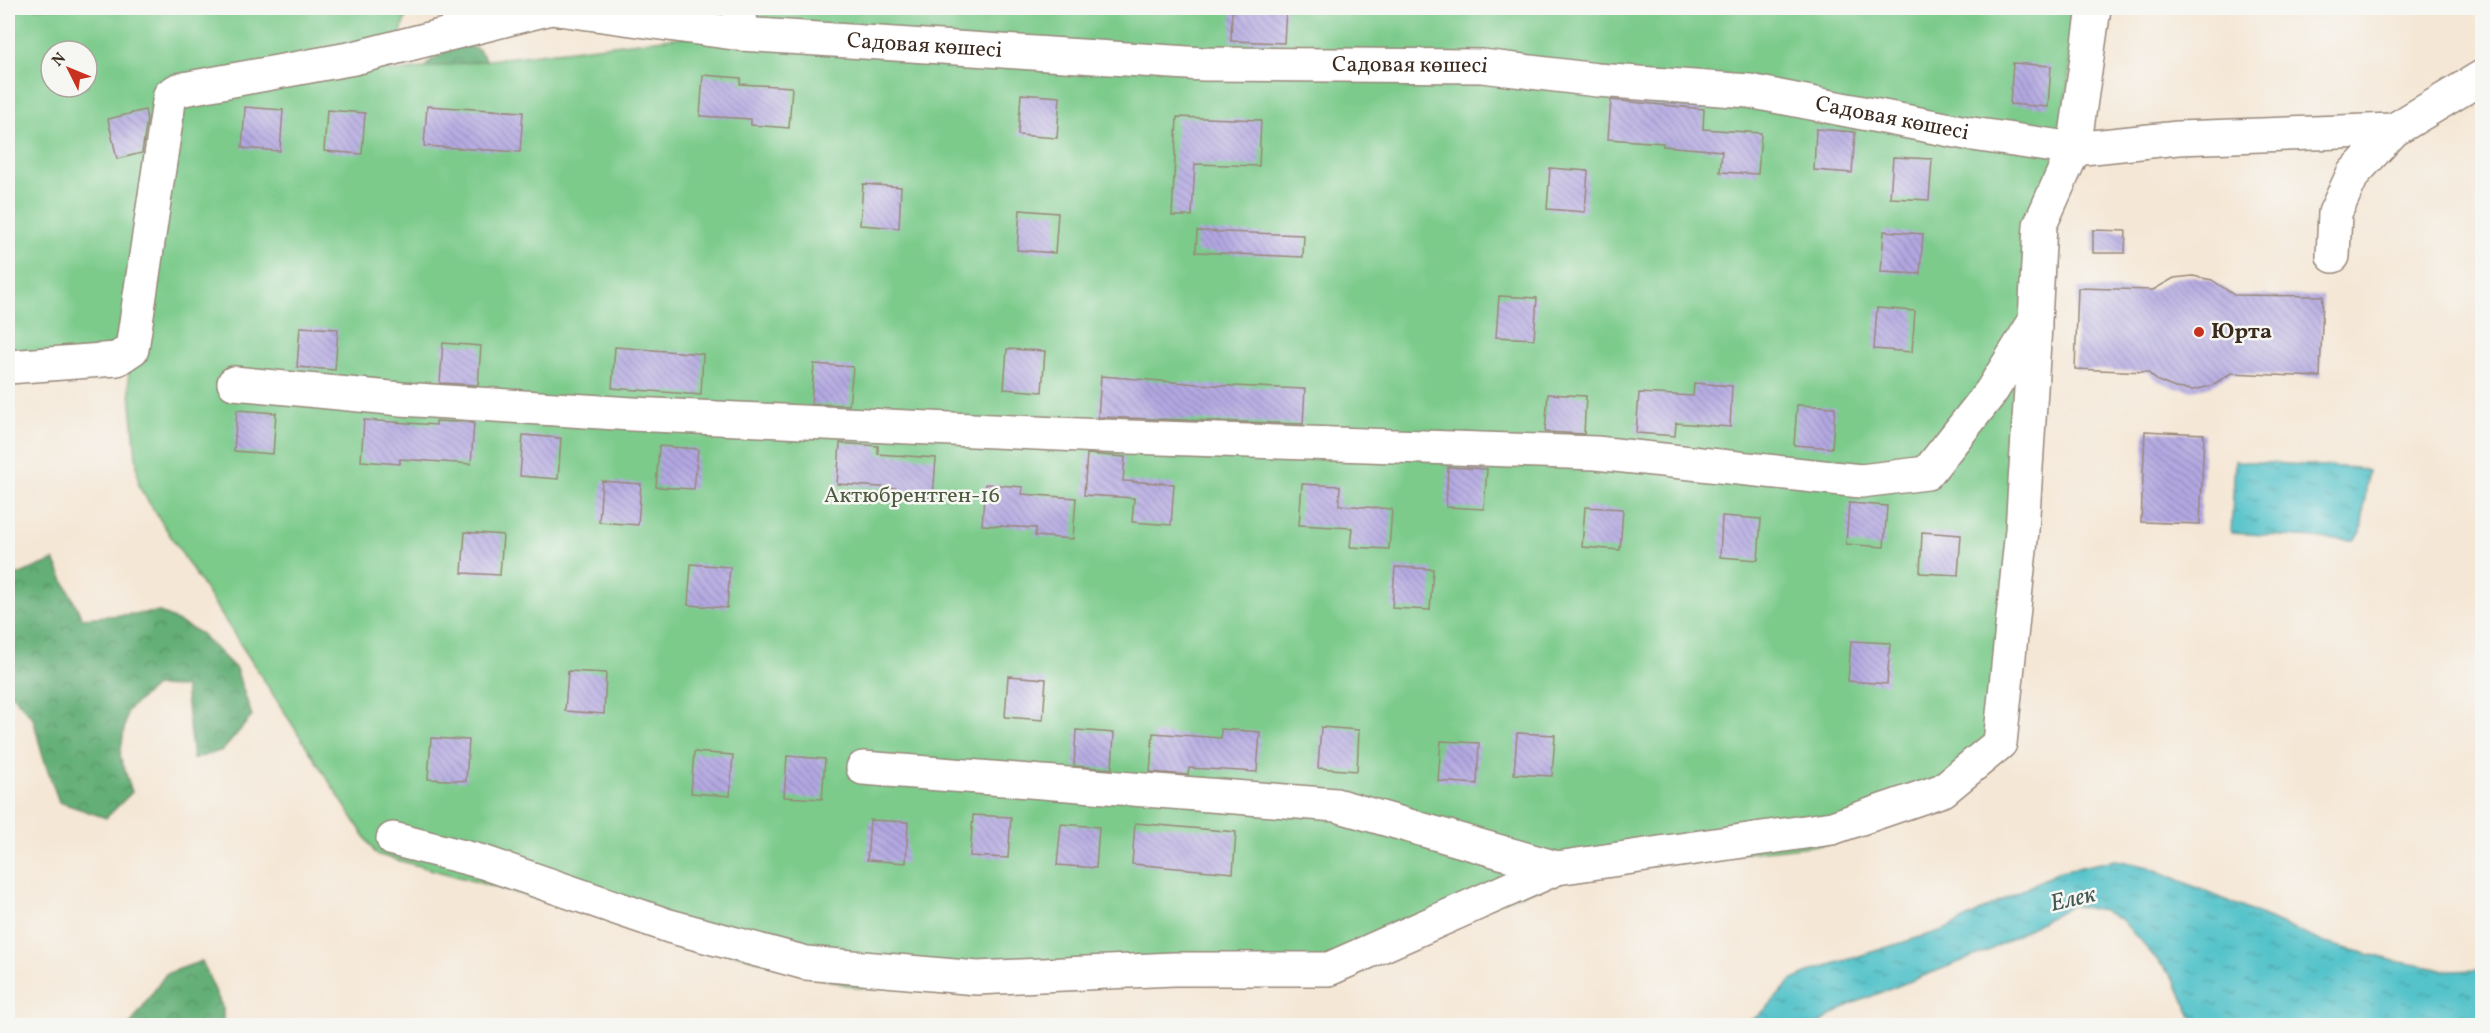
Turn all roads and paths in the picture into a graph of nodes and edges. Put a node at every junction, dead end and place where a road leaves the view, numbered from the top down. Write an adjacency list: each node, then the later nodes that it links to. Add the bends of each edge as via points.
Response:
1 (2094, 8): 5 (lane)
2 (741, 21): 5 (lane, Садовая көшесі, via 1203,64 1482,66 1597,80 1749,91 1966,133); 8 (lane, Садовая көшесі, via 551,8 354,57 178,90 170,95 132,350 117,359)
3 (2482, 77): 4 (lane)
4 (2394, 130): 5 (lane, Садовая көшесі, via 2178,138); 6 (lane, via 2353,174 2335,213)
5 (2074, 149): 7 (lane, via 2040,225)
6 (2333, 256)
7 (2035, 321): 9 (lane, via 1991,392 1927,473 1861,480 1596,453 632,414); 12 (lane, via 2022,530 2000,743 1943,790 1832,828)
8 (8, 367)
9 (234, 383)
10 (863, 768): 12 (lane, via 1336,806)
11 (393, 839): 12 (lane, via 483,862 669,926 806,963 977,978 1174,969 1329,969)
12 (1557, 868)

